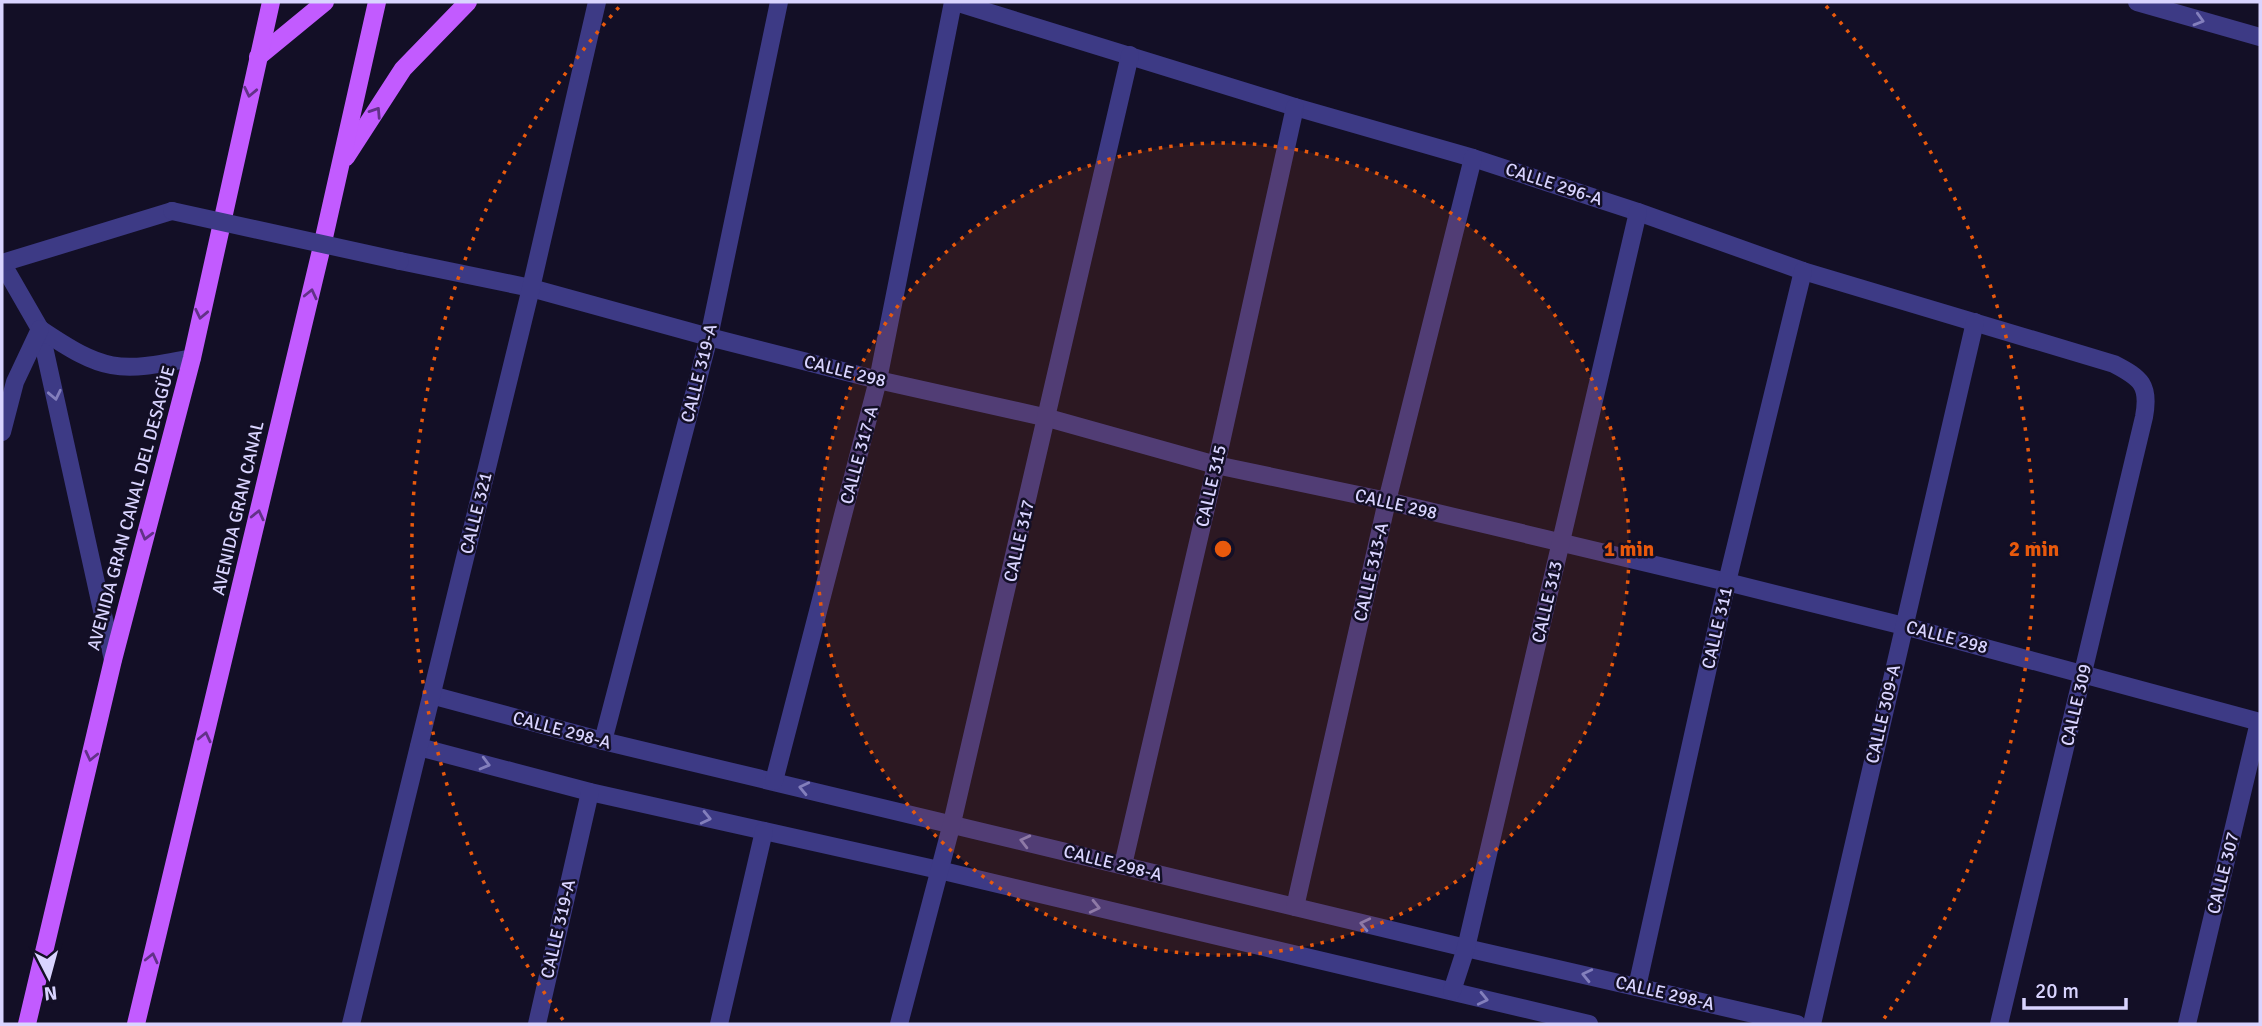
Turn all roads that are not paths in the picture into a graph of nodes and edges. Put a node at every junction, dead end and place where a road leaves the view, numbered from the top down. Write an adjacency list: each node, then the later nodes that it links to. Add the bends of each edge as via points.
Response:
1 (271, 2): 12 (main road, AVENIDA GRAN CANAL DEL DESAGÜE)
2 (325, 2): 12 (main road)
3 (377, 2): 15 (main road, AVENIDA GRAN CANAL)
4 (468, 2): 15 (main road, one-way to 4, via 403,69)
5 (597, 2): 19 (street, CALLE 321)
6 (779, 2): 22 (street, CALLE 319-A)
7 (954, 2): 11 (street, CALLE 296-A); 24 (street, CALLE 317-A)
8 (2137, 2): 9 (street)
9 (2167, 6): 10 (street, one-way to 10)
10 (2260, 37)
11 (1130, 55): 13 (street, CALLE 296-A); 26 (street, CALLE 317)
12 (258, 57): 23 (main road, AVENIDA GRAN CANAL DEL DESAGÜE, one-way to 23)
13 (1295, 107): 14 (street, CALLE 296-A); 28 (street, CALLE 315)
14 (1474, 158): 16 (street, CALLE 296-A); 29 (street, CALLE 313-A)
15 (339, 169): 51 (main road, AVENIDA GRAN CANAL, one-way to 15)
16 (1638, 212): 18 (street, CALLE 296-A); 30 (street, CALLE 313)
17 (2, 263): 19 (street, CALLE 298, bridge, via 172,211); 21 (street)
18 (1803, 271): 20 (street, CALLE 296-A); 31 (street, CALLE 311)
19 (531, 288): 22 (street, CALLE 298); 35 (street, CALLE 321)
20 (1976, 322): 25 (street, CALLE 296-A, via 2114,364); 32 (street, CALLE 309-A)
21 (40, 328): 23 (street, via 103,365 128,368); 27 (street, via 15,382); 33 (street, one-way to 33)
22 (709, 337): 24 (street, CALLE 298); 37 (street, CALLE 319-A)
23 (192, 358): 33 (main road, AVENIDA GRAN CANAL DEL DESAGÜE, one-way to 33)
24 (878, 380): 26 (street, CALLE 298); 39 (street, CALLE 317-A)
25 (2144, 385): 34 (street, CALLE 309, via 2144,417)
26 (1048, 418): 28 (street, CALLE 298); 41 (street, CALLE 317)
27 (2, 432)
28 (1216, 465): 29 (street, CALLE 298); 43 (street, CALLE 315)
29 (1387, 501): 30 (street, CALLE 298); 45 (street, CALLE 313-A)
30 (1560, 543): 31 (street, CALLE 298); 46 (street, CALLE 313)
31 (1727, 582): 32 (street, CALLE 298); 47 (street, CALLE 311)
32 (1904, 626): 34 (street, CALLE 298); 58 (street, CALLE 309-A)
33 (113, 660): 50 (main road, AVENIDA GRAN CANAL DEL DESAGÜE, one-way to 50)
34 (2083, 674): 36 (street, CALLE 298); 59 (street, CALLE 309)
35 (431, 695): 37 (street, CALLE 298-A); 38 (street, CALLE 321)
36 (2260, 722): 60 (street, CALLE 307)
37 (603, 741): 39 (street, CALLE 298-A)
38 (419, 747): 40 (street, one-way to 40); 52 (street, CALLE 321)
39 (774, 781): 41 (street, CALLE 298-A, one-way to 39)
40 (590, 792): 42 (street, one-way to 42); 53 (street, CALLE 319-A)
41 (952, 823): 43 (street, CALLE 298-A, one-way to 41); 44 (street, CALLE 317)
42 (764, 831): 44 (street); 54 (street)
43 (1124, 865): 45 (street, CALLE 298-A)
44 (939, 870): 48 (street, one-way to 48); 55 (street, CALLE 317)
45 (1295, 907): 46 (street, CALLE 298-A, one-way to 45)
46 (1465, 948): 47 (street, CALLE 298-A, one-way to 46); 48 (street, CALLE 313)
47 (1637, 987): 57 (street, CALLE 298-A)
48 (1452, 991): 49 (street, one-way to 49)
49 (1546, 1019): 56 (street)
50 (27, 1024)
51 (136, 1024)
52 (351, 1024)
53 (537, 1024)
54 (719, 1024)
55 (899, 1024)
56 (1589, 1024)
57 (1797, 1024)
58 (1812, 1024)
59 (1999, 1024)
60 (2187, 1024)

